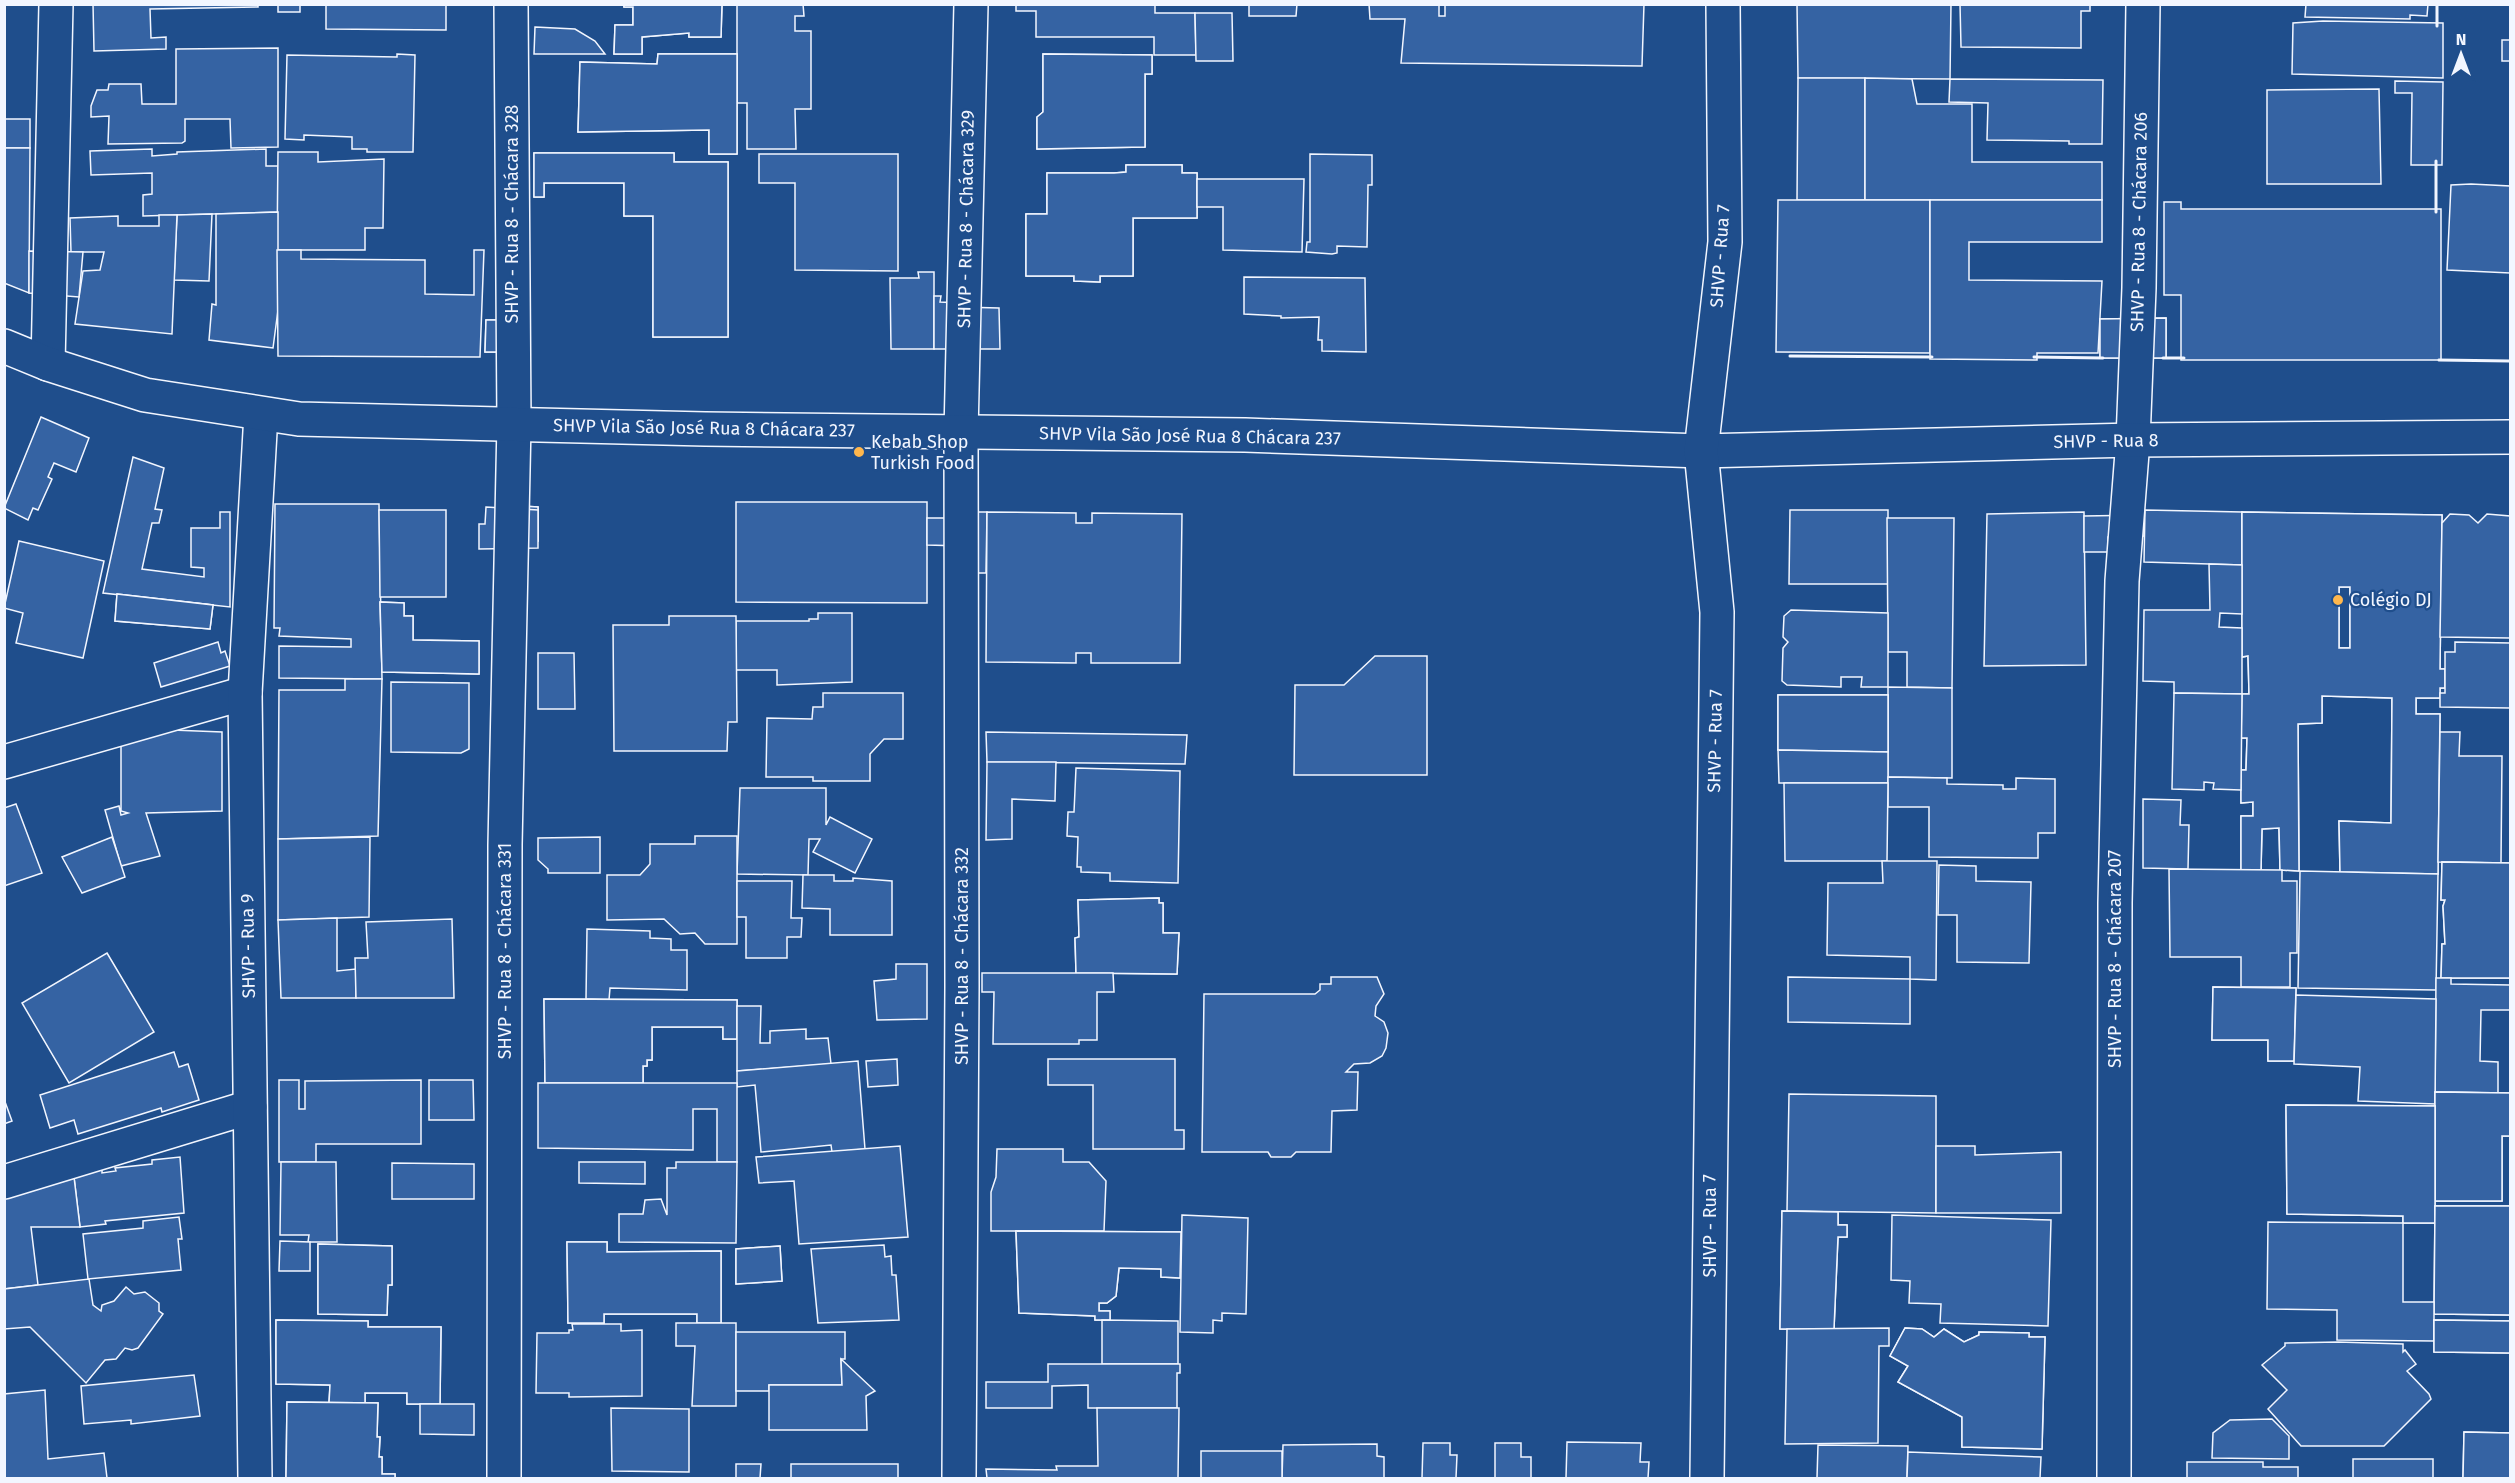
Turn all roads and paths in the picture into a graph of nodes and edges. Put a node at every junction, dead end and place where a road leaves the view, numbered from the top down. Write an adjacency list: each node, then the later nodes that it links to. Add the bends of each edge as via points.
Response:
1 (56, 4): 7 (street)
2 (511, 4): 9 (street, SHVP - Rua 8 - Chácara 328)
3 (971, 4): 10 (street, SHVP - Rua 8 - Chácara 329)
4 (1723, 4): 13 (street, SHVP - Rua 7, via 1725,242)
5 (2143, 4): 12 (street, SHVP - Rua 8 - Chácara 206)
6 (4, 346): 7 (street, SHVP Vila São José Rua 8 Chácara 237)
7 (48, 364): 8 (street, SHVP Vila São José Rua 8 Chácara 237, via 145,395)
8 (261, 414): 9 (street, SHVP Vila São José Rua 8 Chácara 237, via 299,419); 14 (street, SHVP - Rua 9)
9 (514, 423): 10 (street, SHVP Vila São José Rua 8 Chácara 237); 19 (street, SHVP - Rua 8 - Chácara 331, via 505,845)
10 (961, 433): 13 (street, SHVP Vila São José Rua 8 Chácara 237, via 1245,435); 20 (street, SHVP - Rua 8 - Chácara 332)
11 (2511, 437): 12 (street, SHVP - Rua 8)
12 (2133, 440): 13 (street, SHVP - Rua 8); 22 (street, SHVP - Rua 8 - Chácara 207, via 2122,581 2115,903)
13 (1701, 451): 21 (street, SHVP - Rua 7, via 1717,612)
14 (245, 693): 15 (street); 16 (street, SHVP - Rua 9)
15 (4, 762)
16 (250, 1107): 17 (street); 18 (street, SHVP - Rua 9)
17 (4, 1182)
18 (255, 1479)
19 (504, 1479)
20 (959, 1479)
21 (1707, 1479)
22 (2114, 1479)

